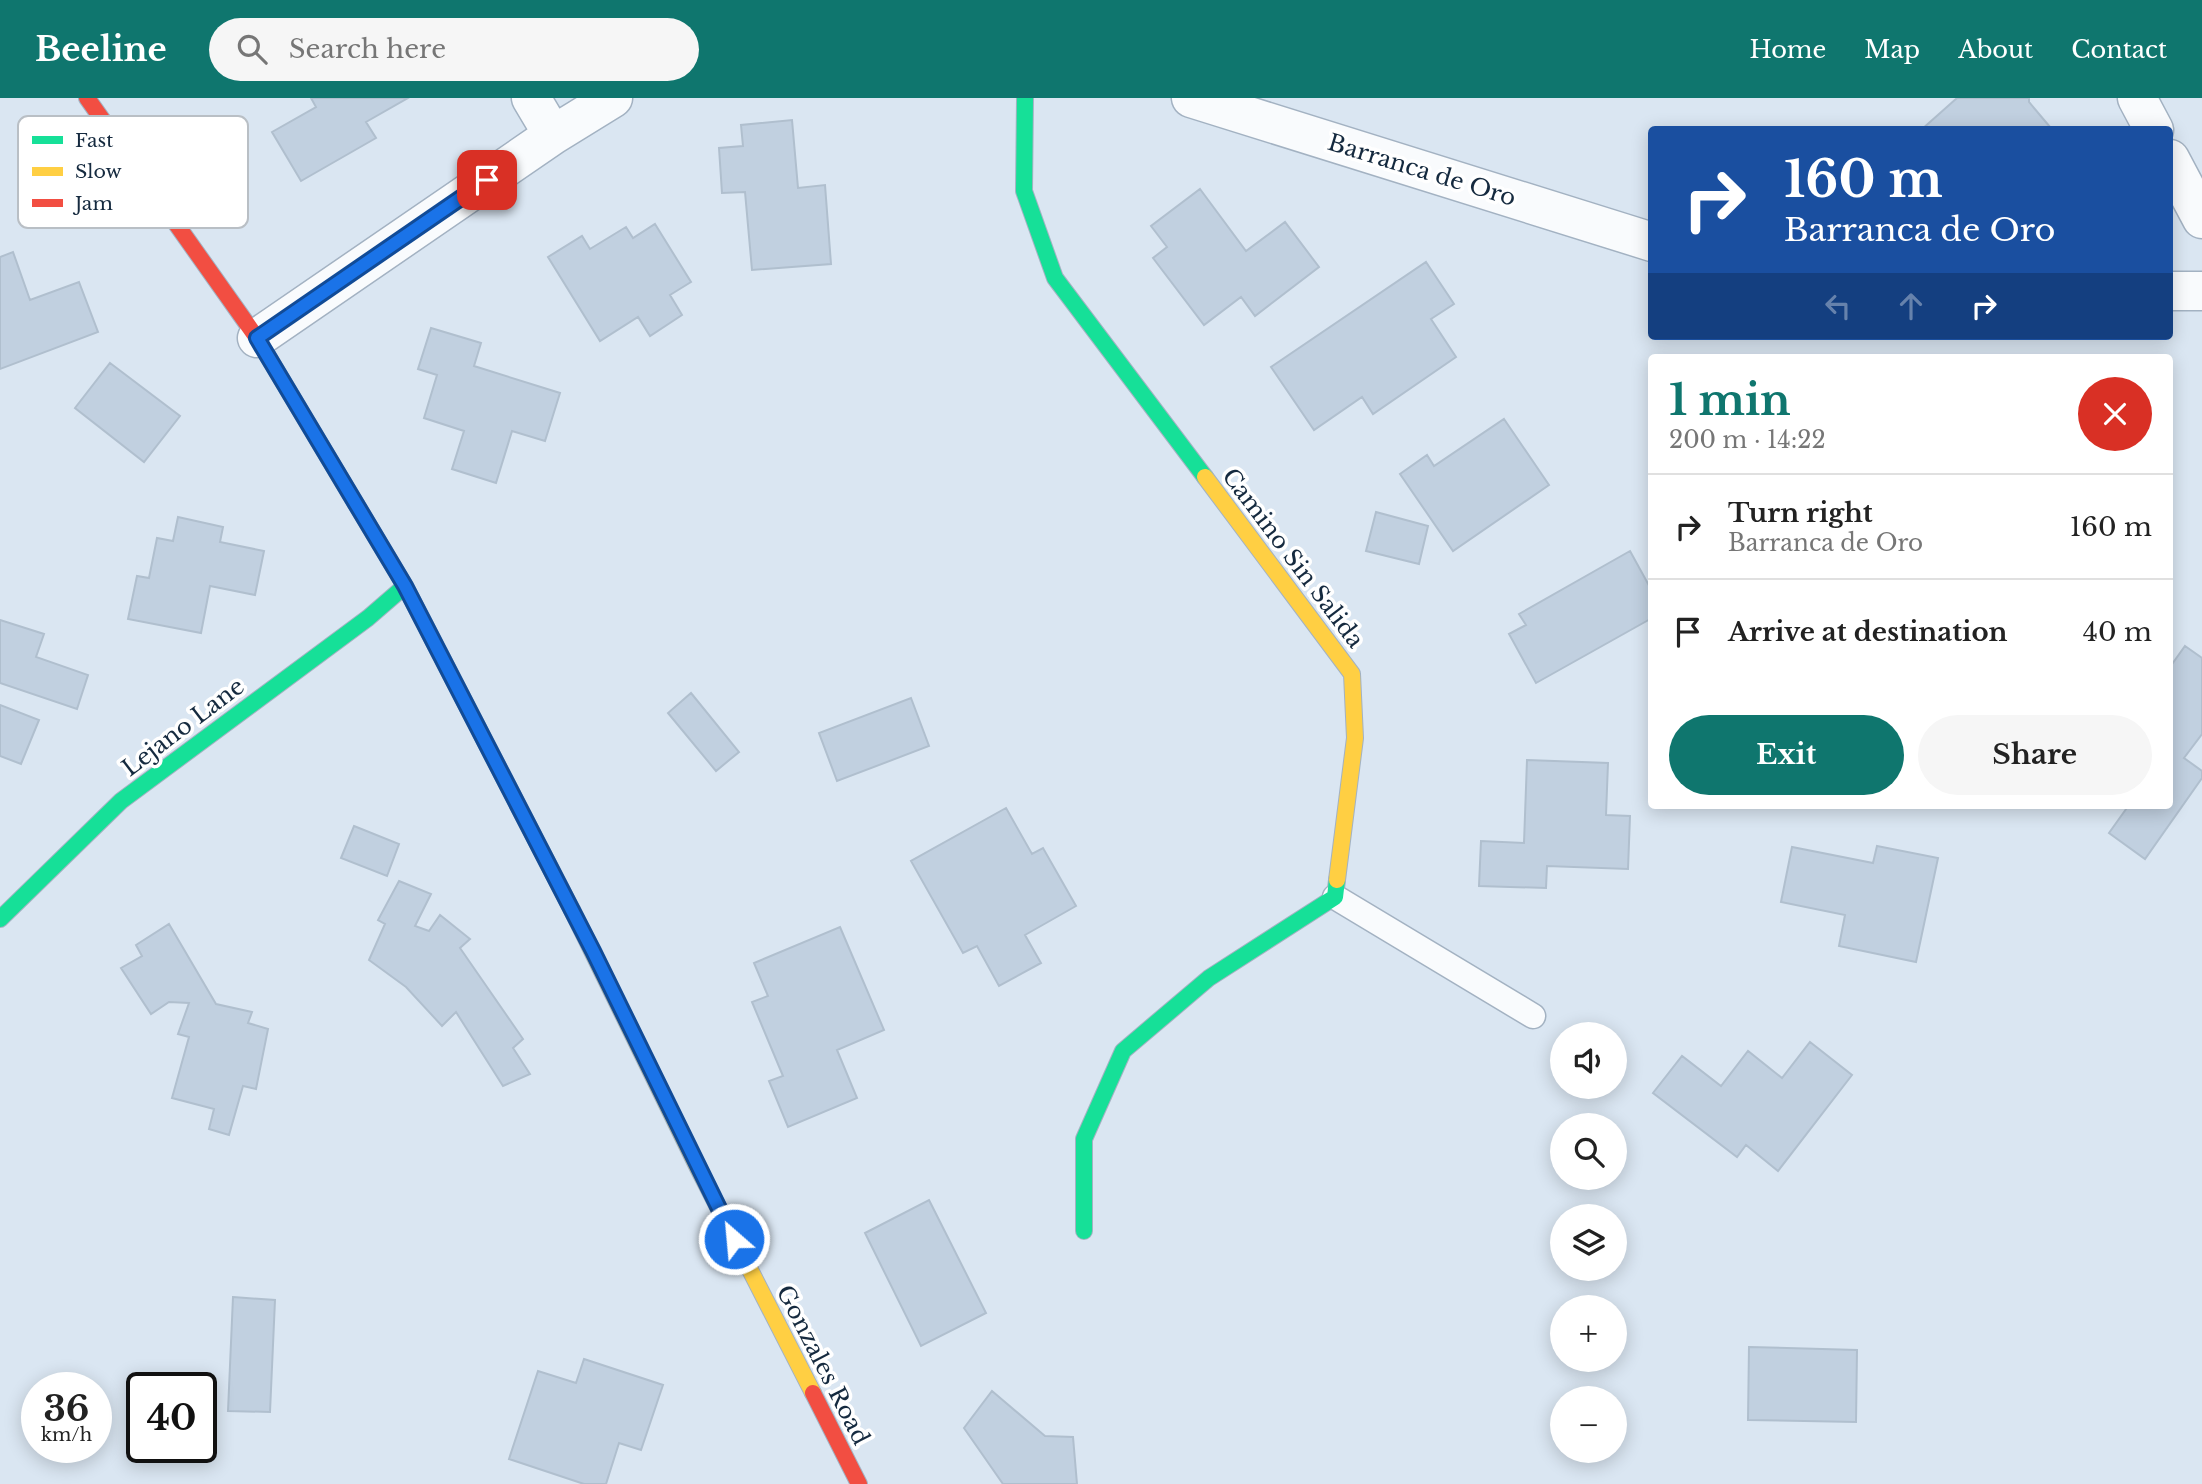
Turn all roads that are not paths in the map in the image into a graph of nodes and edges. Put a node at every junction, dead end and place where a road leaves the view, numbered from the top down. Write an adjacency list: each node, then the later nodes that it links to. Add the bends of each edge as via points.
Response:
1 (87, 98): 7 (street, Gonzales Road)
2 (531, 98): 9 (street)
3 (613, 98): 9 (street)
4 (1025, 98): 18 (street, Camino Sin Salida, via 1024,191 1055,278 1352,674 1354,738)
5 (1191, 98): 13 (street, Barranca de Oro)
6 (2137, 98): 8 (street)
7 (100, 116)
8 (2152, 126)
9 (553, 135): 16 (street)
10 (2173, 165): 11 (street)
11 (2202, 219)
12 (179, 228): 16 (street, Gonzales Road)
13 (1648, 241)
14 (2173, 291): 15 (street)
15 (2202, 291)
16 (257, 338): 17 (street, Gonzales Road)
17 (405, 586): 19 (street, Lejano Lane, via 121,801); 22 (street, Gonzales Road)
18 (1335, 897): 20 (lane); 21 (street, via 1209,978 1123,1051 1084,1139)
19 (0, 919)
20 (1533, 1016)
21 (1084, 1231)
22 (859, 1484)

